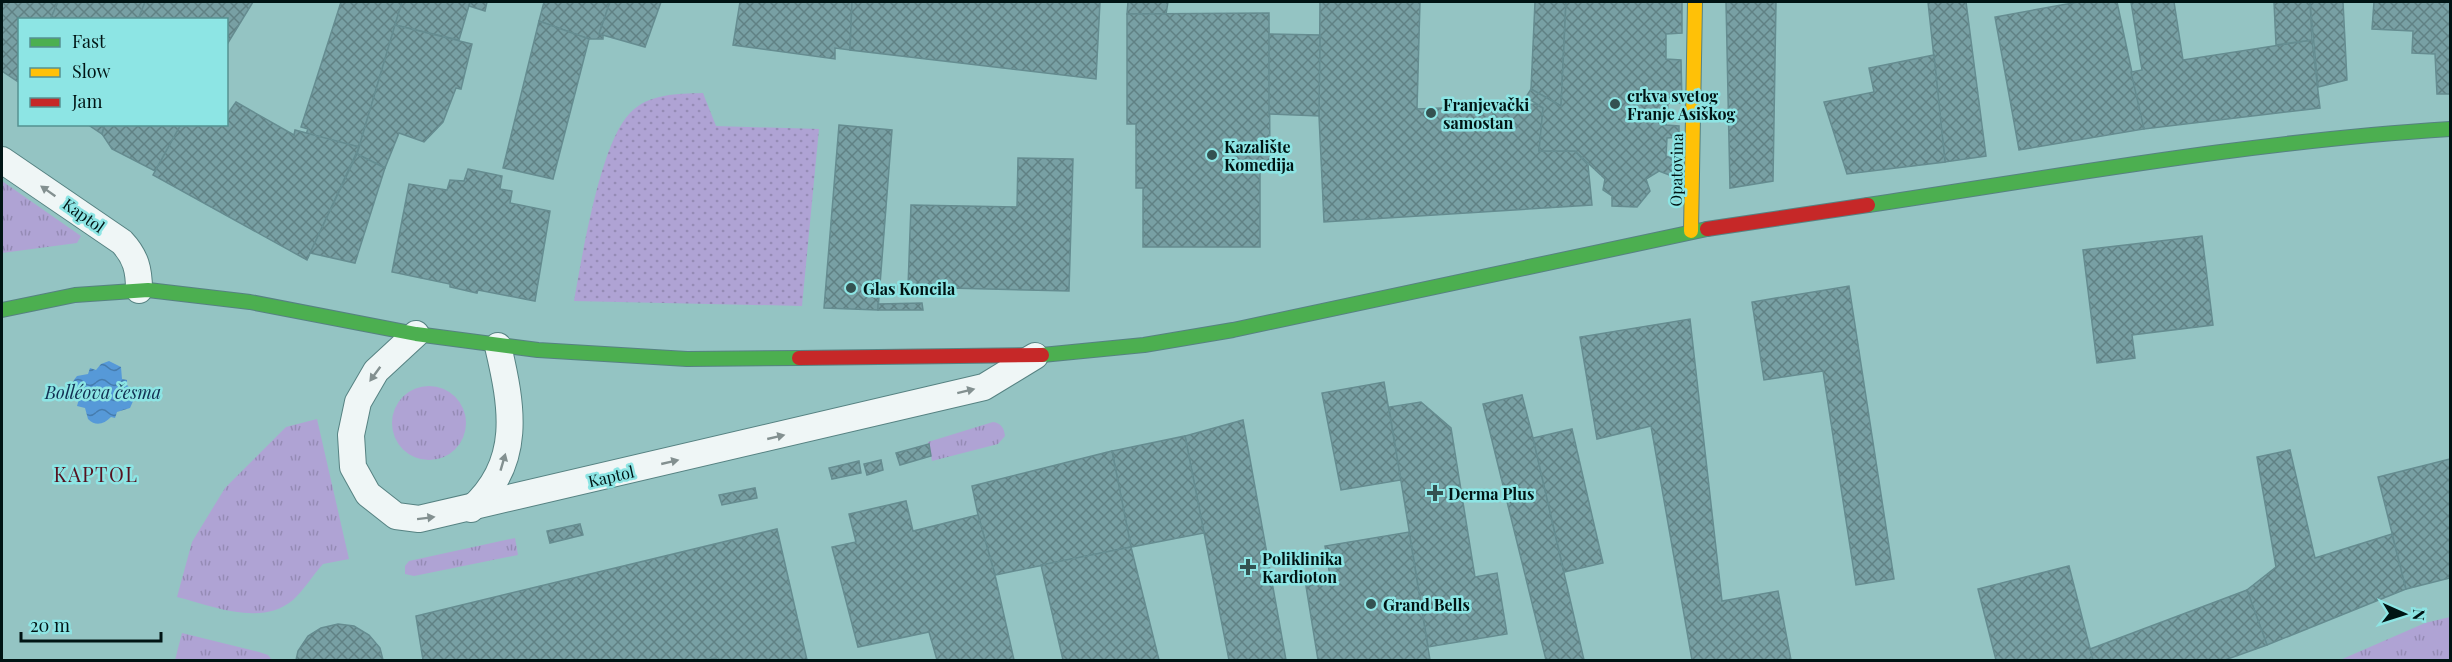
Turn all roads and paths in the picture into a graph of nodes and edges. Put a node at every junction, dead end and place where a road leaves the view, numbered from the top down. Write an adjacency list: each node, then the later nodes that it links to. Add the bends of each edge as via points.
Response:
1 (1695, 2): 4 (street, Opatovina)
2 (2451, 129): 4 (street, via 2240,150)
3 (2, 160): 5 (lane, Kaptol, one-way to 3, via 139,270 122,242)
4 (1691, 231): 9 (street, via 1233,330 1144,345)
5 (139, 290): 6 (street, via 75,295); 7 (street, via 250,302)
6 (2, 310)
7 (416, 334): 8 (street); 10 (lane, Kaptol, one-way to 10, via 375,371 358,402 351,435 354,467 368,494 396,516 419,519)
8 (498, 346): 9 (street, via 687,359); 10 (lane, one-way to 8, via 498,479 509,442 510,395)
9 (1035, 356): 10 (lane, Kaptol, one-way to 9, via 984,387)
10 (471, 509)

